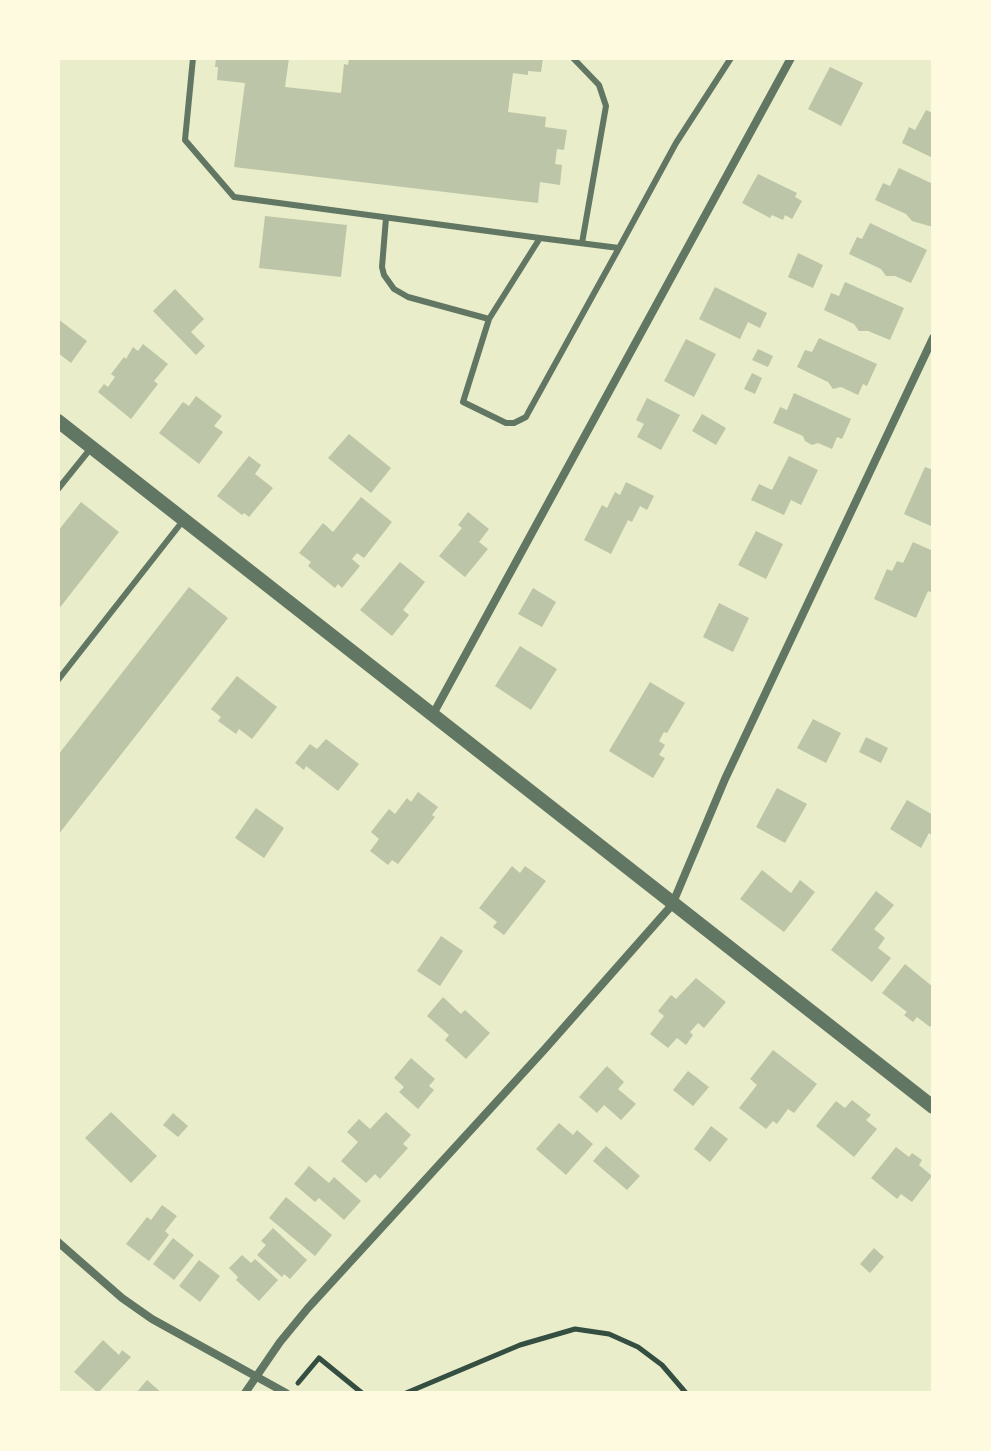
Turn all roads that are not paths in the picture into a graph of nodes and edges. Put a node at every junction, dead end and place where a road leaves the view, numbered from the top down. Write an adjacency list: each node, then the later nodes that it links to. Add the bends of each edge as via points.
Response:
1 (193, 58): 5 (lane, via 185,140 231,196)
2 (573, 58): 7 (lane, via 599,85 606,106)
3 (731, 58): 8 (lane, via 676,143)
4 (791, 58): 16 (street)
5 (386, 218): 6 (lane); 9 (lane, via 382,267 394,289)
6 (540, 238): 7 (lane); 9 (lane)
7 (582, 243): 8 (lane)
8 (619, 248): 9 (lane, via 528,413 514,423 463,402)
9 (489, 319)
10 (933, 338): 17 (street, via 725,779)
11 (58, 421): 12 (street)
12 (91, 447): 13 (lane); 14 (street)
13 (58, 489)
14 (184, 519): 15 (lane); 16 (street)
15 (58, 680)
16 (432, 716): 17 (street)
17 (672, 905): 18 (street); 20 (street, via 308,1308)
18 (933, 1107)
19 (58, 1242): 20 (street, via 137,1309)
20 (257, 1376): 21 (street); 22 (street)
21 (245, 1393)
22 (288, 1393)

